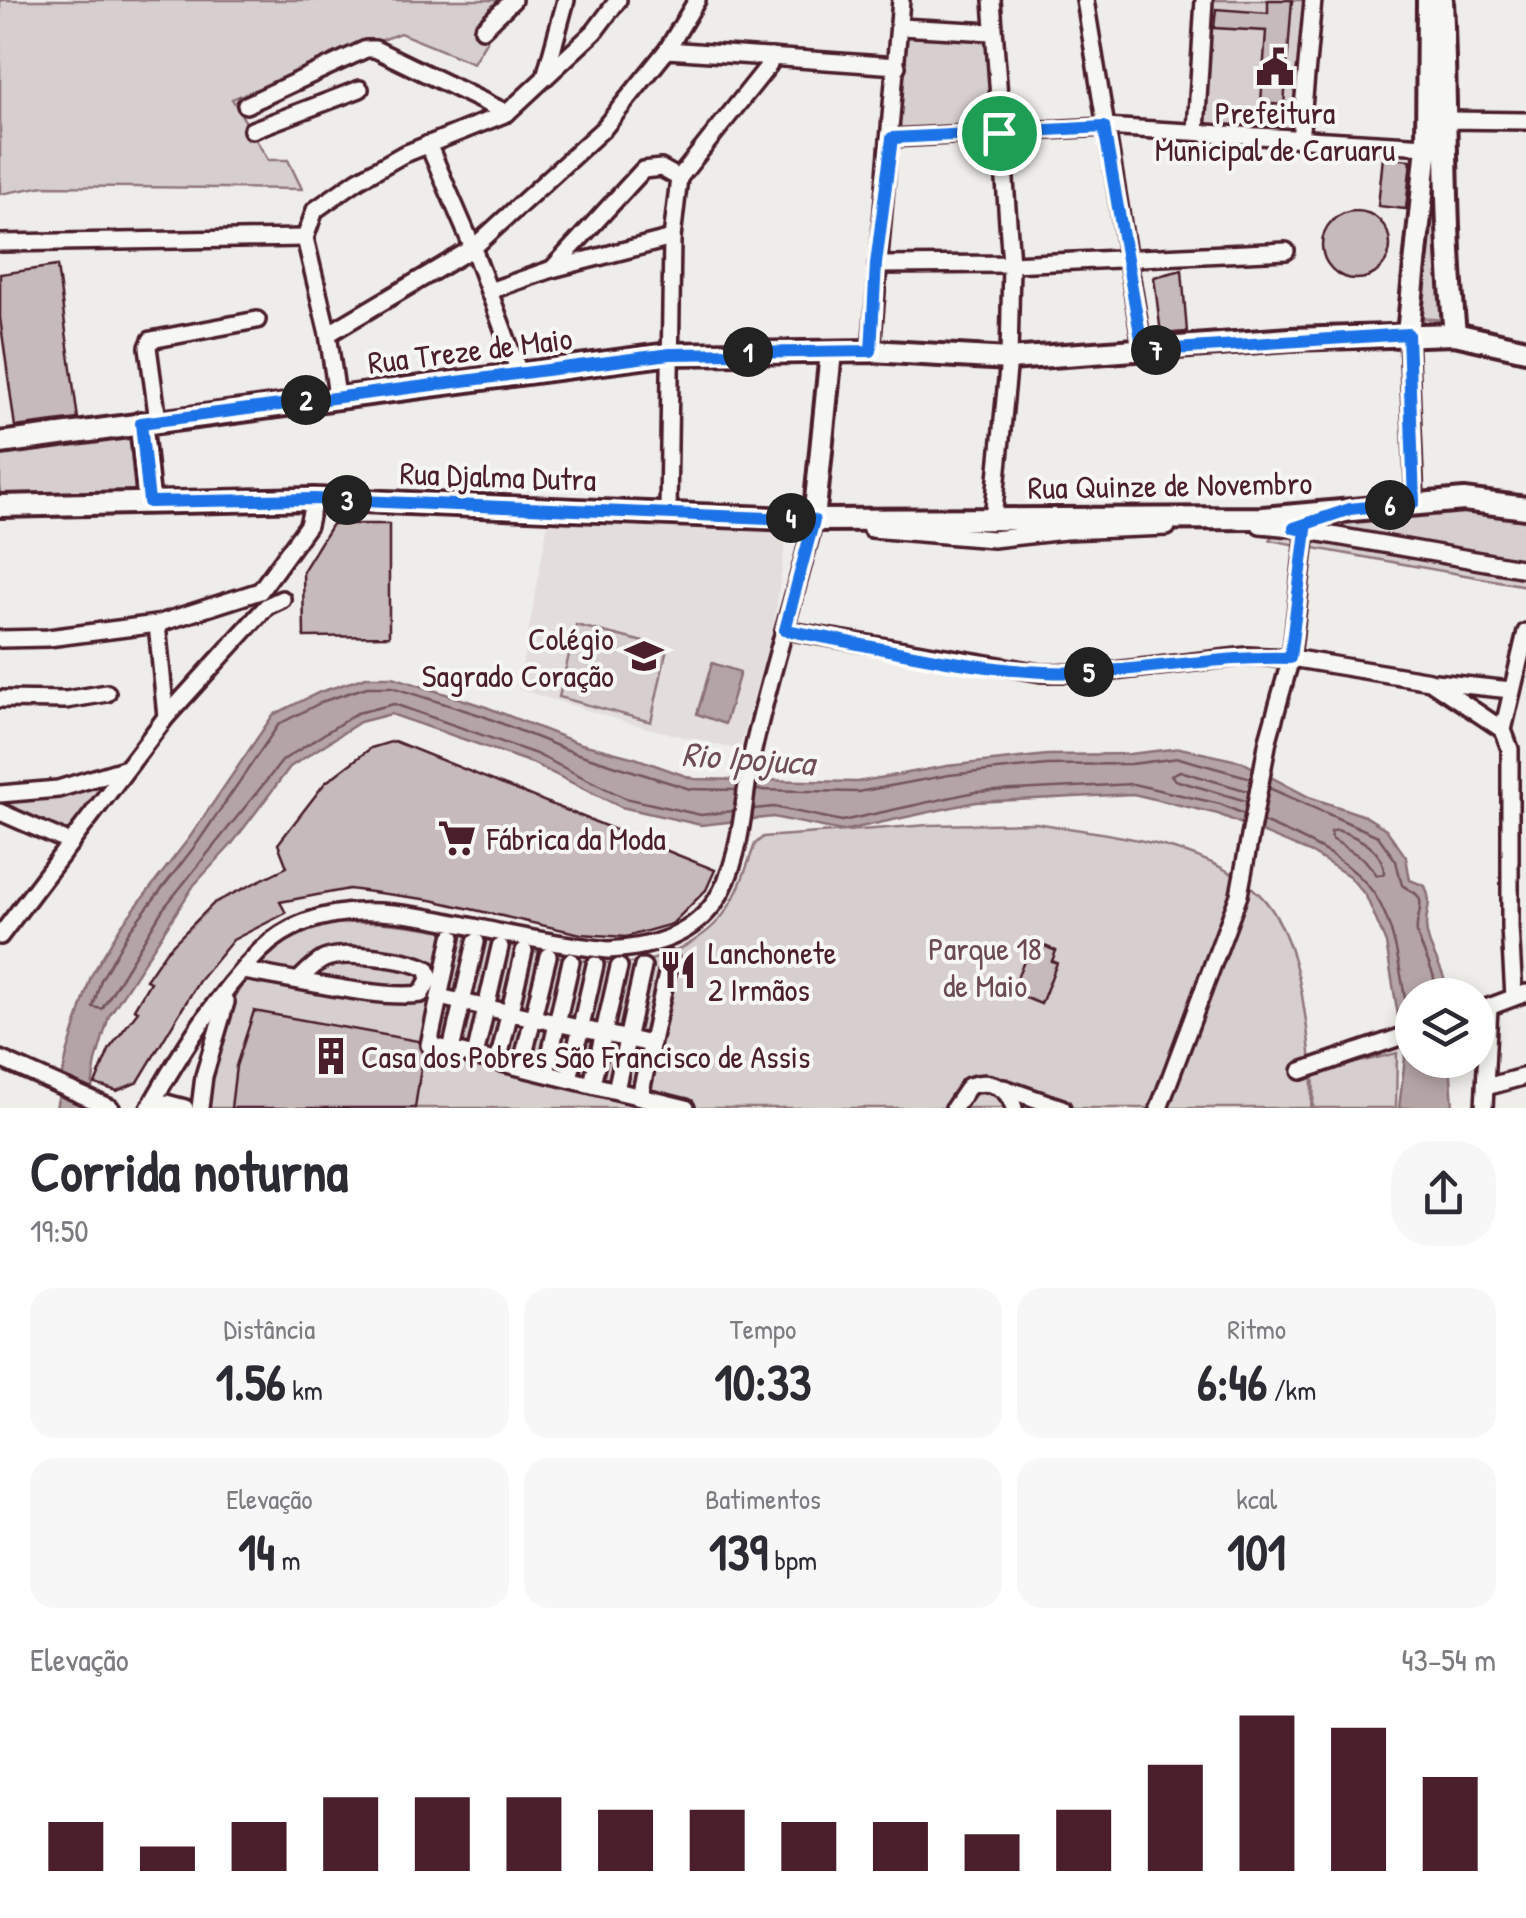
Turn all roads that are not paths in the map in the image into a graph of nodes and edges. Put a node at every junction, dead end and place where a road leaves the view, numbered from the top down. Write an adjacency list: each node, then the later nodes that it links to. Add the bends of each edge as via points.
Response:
1 (513, 0): 13 (street)
2 (566, 0): 18 (street)
3 (618, 0): 18 (street)
4 (697, 0): 15 (street)
5 (901, 0): 12 (street)
6 (992, 0): 14 (street)
7 (1085, 0): 24 (street)
8 (1204, 0): 26 (street)
9 (1313, 0): 29 (street)
10 (1428, 0): 31 (main road)
11 (1442, 0): 22 (main road)
12 (900, 26): 14 (street); 17 (street)
13 (483, 29)
14 (992, 32): 27 (street)
15 (667, 50): 16 (street); 36 (street, via 604,128)
16 (770, 58): 17 (street); 32 (street)
17 (898, 66): 28 (street)
18 (545, 77): 21 (street)
19 (360, 88): 25 (street)
20 (246, 105): 21 (street, via 375,49)
21 (507, 113): 30 (street)
22 (1448, 120): 23 (street); 31 (street); 46 (main road)
23 (1526, 121)
24 (1104, 127): 26 (street); 27 (street); 38 (street)
25 (252, 130)
26 (1196, 130): 29 (street)
27 (999, 133): 28 (street); 40 (street)
28 (892, 138): 39 (street)
29 (1300, 140): 31 (street)
30 (428, 144): 33 (street, via 316,210); 36 (street)
31 (1427, 146): 45 (main road)
32 (679, 178): 34 (street); 41 (street, via 661,168 642,170)
33 (305, 238): 35 (street); 44 (street)
34 (672, 238): 41 (street); 51 (street)
35 (0, 243)
36 (473, 248): 42 (street); 44 (street)
37 (1286, 251): 38 (street)
38 (1126, 258): 40 (street); 49 (street)
39 (876, 264): 40 (street); 48 (street)
40 (1011, 264): 52 (street)
41 (552, 270): 42 (street)
42 (490, 292): 53 (street)
43 (256, 320): 55 (street, via 151,340)
44 (328, 334): 54 (street)
45 (1408, 334): 46 (main road, Rua Treze de Maio); 49 (main road, Rua Treze de Maio); 59 (street)
46 (1455, 334): 47 (main road, Rua Treze de Maio)
47 (1526, 350)
48 (871, 351): 50 (main road, Rua Treze de Maio); 52 (main road, Rua Treze de Maio)
49 (1143, 351): 52 (main road, Rua Treze de Maio)
50 (830, 352): 51 (main road, Rua Treze de Maio); 65 (main road)
51 (670, 354): 53 (main road, Rua Treze de Maio); 63 (street)
52 (1009, 359): 64 (street)
53 (520, 376): 54 (main road, Rua Treze de Maio)
54 (337, 396): 55 (main road, Rua Treze de Maio)
55 (150, 422): 56 (main road, Rua Treze de Maio); 58 (main road)
56 (0, 443)
57 (314, 499): 58 (main road, Rua Djalma Dutra); 63 (main road, Rua Djalma Dutra); 69 (street, via 308,525 260,591)
58 (149, 502): 60 (main road, Rua Djalma Dutra)
59 (1414, 502): 61 (main road, Rua Quinze de Novembro); 62 (main road, Rua Quinze de Novembro)
60 (0, 506)
61 (1526, 508)
62 (1350, 509): 64 (main road, Rua Quinze de Novembro, via 1262,518); 66 (street)
63 (668, 513): 65 (main road, Rua Djalma Dutra)
64 (994, 519): 65 (main road, Rua Quinze de Novembro)
65 (814, 524): 66 (street, via 993,539 1199,526); 70 (street)
66 (1300, 529): 67 (street); 73 (street)
67 (1526, 569)
68 (282, 599): 78 (street, via 266,606)
69 (157, 624): 72 (street); 78 (street)
70 (785, 630): 73 (street, via 1041,672); 98 (street, via 737,839 715,902 694,923 667,940 608,950 414,914 336,915 280,936)
71 (1525, 631): 75 (street)
72 (0, 640)
73 (1290, 658): 74 (street); 137 (street, via 1238,895)
74 (1430, 681): 75 (street); 79 (street)
75 (1511, 690): 79 (street)
76 (107, 693): 77 (street, via 66,700)
77 (0, 698)
78 (166, 717): 81 (street)
79 (1503, 730): 80 (street)
80 (1518, 750): 86 (street)
81 (129, 767): 82 (street, via 58,789); 84 (street)
82 (0, 794)
83 (0, 812): 84 (street)
84 (71, 842): 85 (street)
85 (6, 916): 87 (street)
86 (1518, 925): 101 (street)
87 (0, 936)
88 (452, 937): 102 (street)
89 (476, 942): 103 (street)
90 (500, 946): 105 (street)
91 (524, 951): 106 (street)
92 (548, 956): 107 (street)
93 (670, 960): 113 (street)
94 (571, 961): 108 (street)
95 (595, 965): 109 (street)
96 (619, 967): 110 (street)
97 (643, 967): 112 (street)
98 (244, 971): 99 (street); 100 (street)
99 (299, 980): 99 (street, via 410,996 421,994 430,978 416,963 347,955 328,957)
100 (233, 985): 130 (street); 132 (street)
101 (1520, 995): 104 (street)
102 (439, 997): 103 (street); 114 (street, via 429,1045)
103 (462, 1002): 105 (street); 114 (street)
104 (1495, 1005)
105 (486, 1008): 106 (street); 115 (street)
106 (510, 1013): 107 (street); 117 (street)
107 (533, 1018): 108 (street); 118 (street)
108 (557, 1024): 109 (street); 120 (street)
109 (580, 1029): 110 (street); 123 (street)
110 (604, 1034): 112 (street); 124 (street)
111 (1395, 1039): 119 (street)
112 (627, 1040): 113 (street); 127 (street)
113 (652, 1044): 128 (street)
114 (452, 1050): 115 (street)
115 (475, 1056): 117 (street)
116 (4, 1061): 129 (street)
117 (498, 1062): 118 (street)
118 (522, 1067): 120 (street)
119 (1301, 1071)
120 (546, 1073): 123 (street)
121 (1526, 1076): 126 (street)
122 (1486, 1078): 126 (street)
123 (569, 1079): 124 (street)
124 (592, 1084): 127 (street)
125 (999, 1086): 134 (street, via 969,1086); 135 (street); 136 (street)
126 (1486, 1088): 138 (street)
127 (616, 1090): 128 (street)
128 (640, 1096): 133 (street)
129 (106, 1106)
130 (150, 1108): 131 (street)
131 (184, 1108)
132 (200, 1108)
133 (686, 1108)
134 (954, 1108)
135 (1014, 1108)
136 (1062, 1108)
137 (1159, 1108)
138 (1484, 1108)

